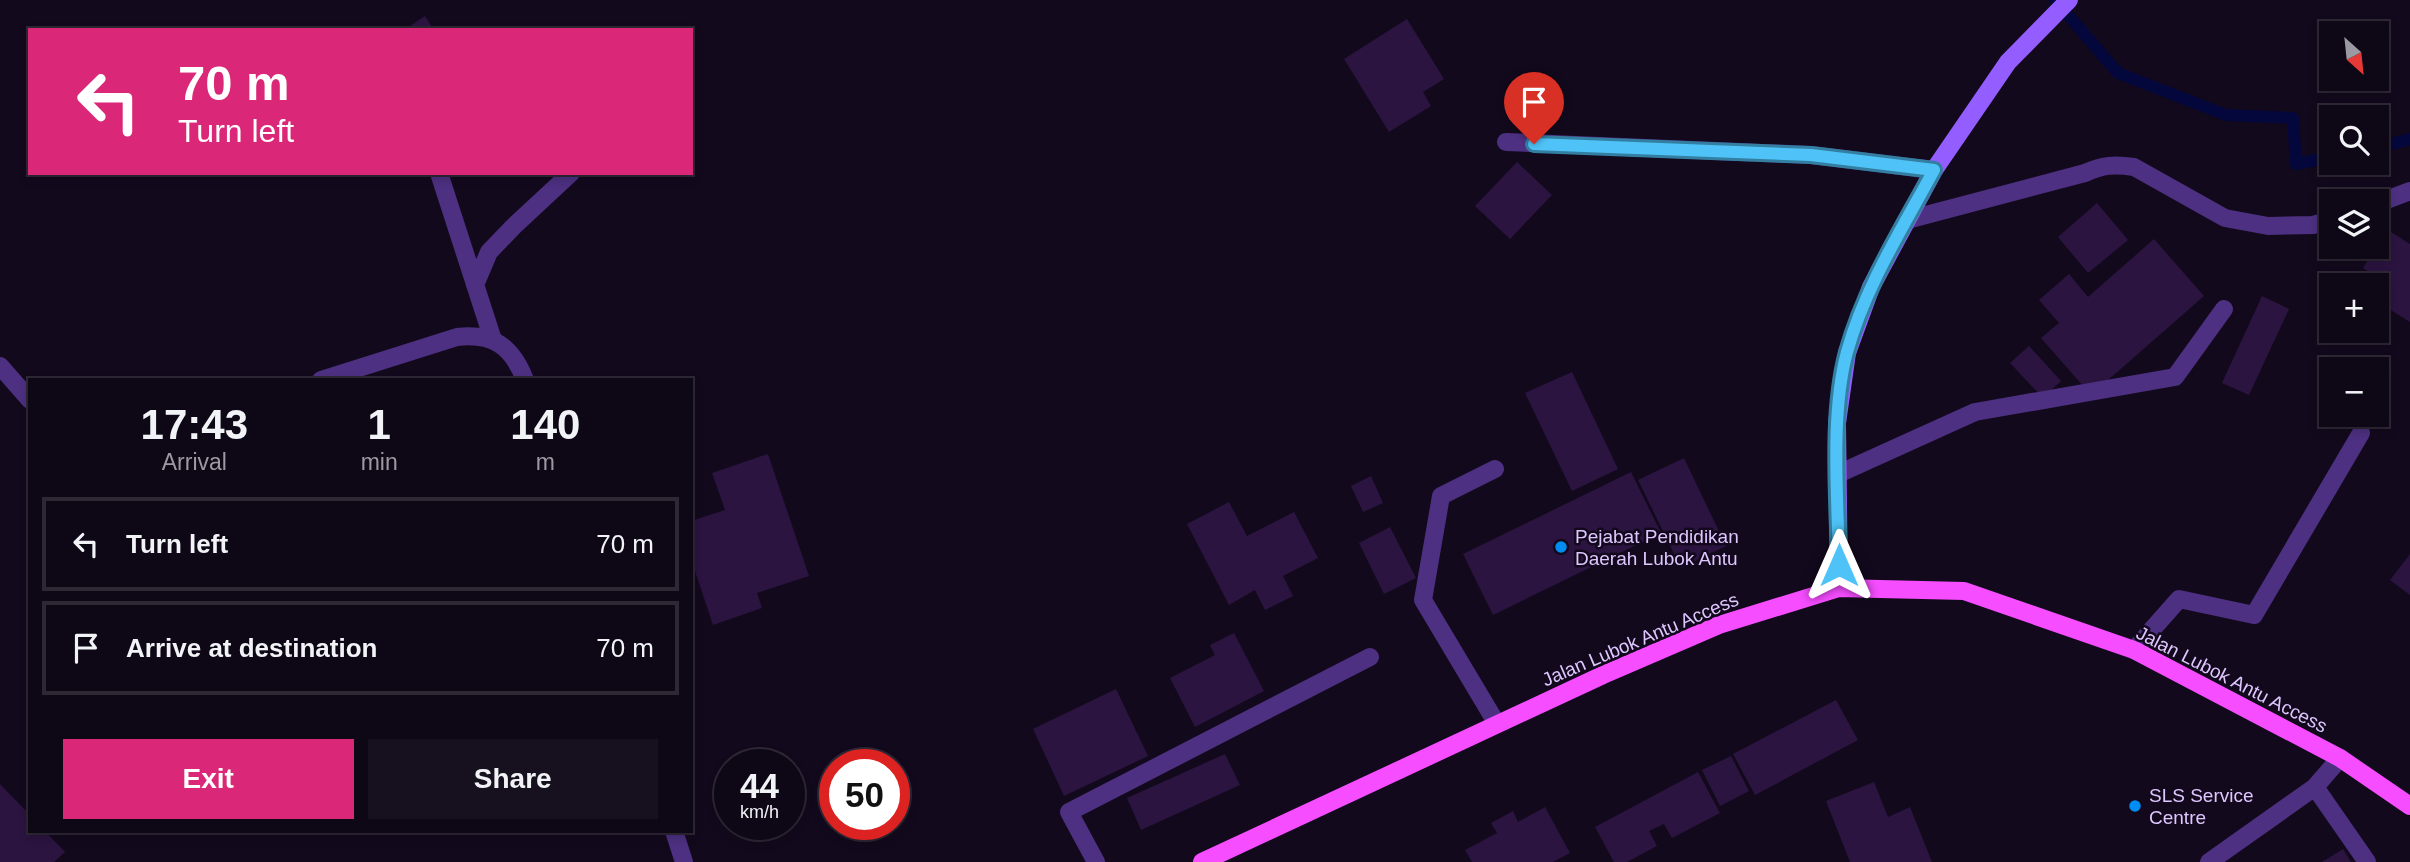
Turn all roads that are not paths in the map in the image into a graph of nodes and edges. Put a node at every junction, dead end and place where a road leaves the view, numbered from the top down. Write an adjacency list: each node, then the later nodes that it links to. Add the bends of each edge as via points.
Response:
1 (2069, 0): 3 (main road, via 2008,62)
2 (1506, 142): 3 (street, via 1811,155)
3 (1934, 170): 8 (main road)
4 (440, 175): 10 (street)
5 (568, 175): 10 (street, via 489,252)
6 (2410, 191): 7 (street)
7 (2389, 199)
8 (1907, 220): 9 (street, via 2117,164 2134,167 2225,218 2268,226); 19 (main road, via 1871,287 1847,354 1837,423)
9 (2319, 223)
10 (475, 285): 12 (street)
11 (2224, 309): 19 (street, via 2175,377 1975,412)
12 (493, 340): 14 (street, via 457,337); 15 (street, via 508,350)
13 (0, 366): 16 (street)
14 (327, 378)
15 (524, 378)
16 (28, 398)
17 (2361, 433): 21 (street, via 2254,615 2179,599)
18 (1494, 468): 23 (street, via 1441,496 1423,600)
19 (1838, 474): 20 (main road)
20 (1839, 588): 21 (main road, Jalan Lubok Antu Access, via 1964,591); 23 (main road, Jalan Lubok Antu Access, via 1718,625)
21 (2134, 650): 24 (main road, Jalan Lubok Antu Access)
22 (1370, 657): 29 (street, via 1069,812)
23 (1497, 724): 30 (main road, Jalan Lubok Antu Access)
24 (2340, 758): 25 (street); 26 (main road, Jalan Lubok Antu Access)
25 (2315, 787): 31 (street); 32 (street)
26 (2410, 806)
27 (675, 833): 28 (street)
28 (684, 862)
29 (1096, 862)
30 (1202, 862)
31 (2209, 862)
32 (2367, 862)

